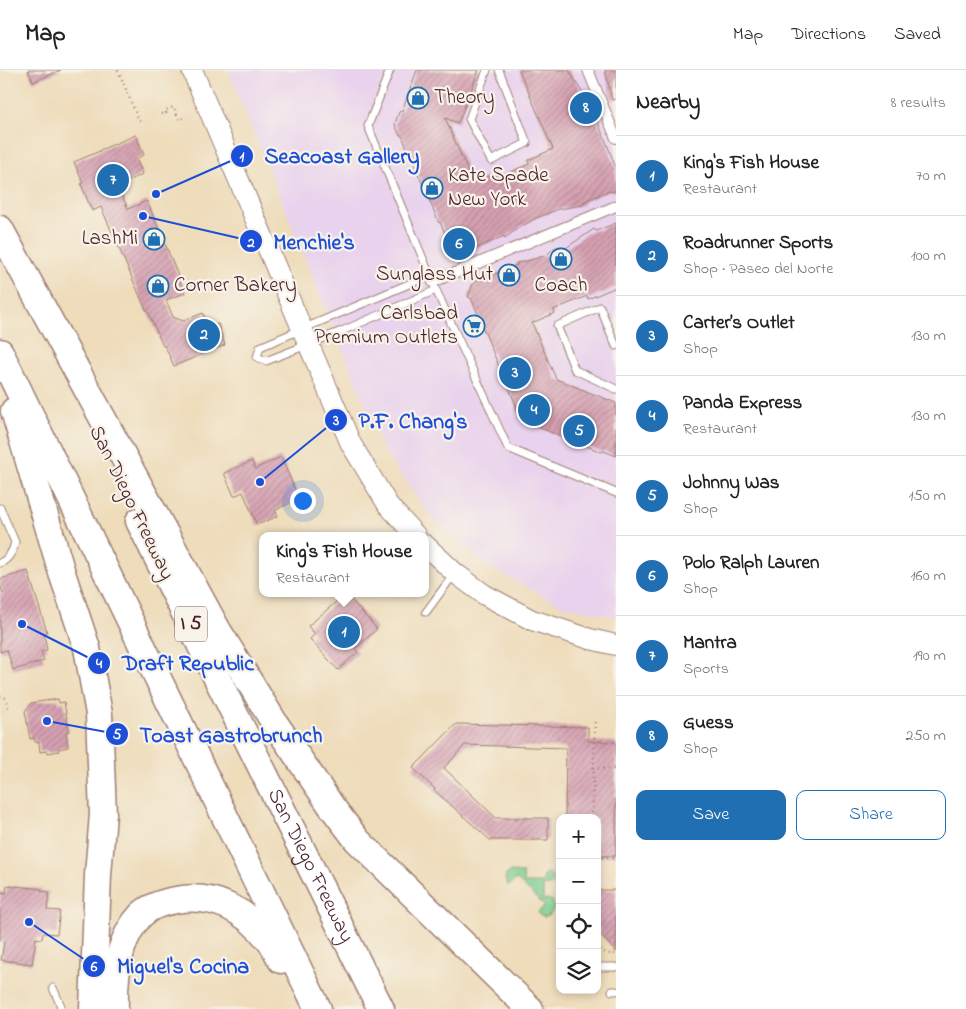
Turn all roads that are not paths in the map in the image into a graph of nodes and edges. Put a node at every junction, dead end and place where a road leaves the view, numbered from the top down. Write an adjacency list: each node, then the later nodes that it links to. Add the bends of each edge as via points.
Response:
1 (192, 70): 11 (main road)
2 (390, 70): 10 (lane, via 368,126)
3 (488, 70): 4 (lane, via 469,119 491,161 527,143)
4 (499, 70)
5 (588, 70): 6 (street)
6 (616, 138)
7 (616, 206): 10 (street)
8 (0, 229): 33 (highway, via 217,629 274,722 357,840)
9 (0, 240): 32 (highway, San Diego Freeway / I 5)
10 (433, 282): 11 (lane); 11 (lane); 16 (lane, via 508,448)
11 (306, 336): 11 (lane, via 260,347 257,357 266,361); 18 (main road, via 351,444 388,505)
12 (616, 346): 15 (lane, via 600,307 557,326 574,370)
13 (0, 352): 31 (highway, I 5)
14 (0, 362): 28 (highway, via 87,648 99,714 103,814)
15 (616, 389)
16 (616, 493)
17 (0, 508): 20 (lane, via 15,542 10,557)
18 (412, 532)
19 (429, 549): 21 (main road)
20 (0, 564)
21 (455, 573): 22 (lane); 23 (main road, via 484,595 532,620)
22 (426, 612)
23 (616, 645)
24 (601, 967): 25 (lane)
25 (616, 967)
26 (53, 988): 27 (lane)
27 (60, 1009)
28 (93, 1009)
29 (115, 1009): 30 (highway, via 116,970 128,931 142,914 158,905 184,898 216,901 246,916 270,940)
30 (309, 1009)
31 (318, 1009)
32 (381, 1009)
33 (530, 1009)

